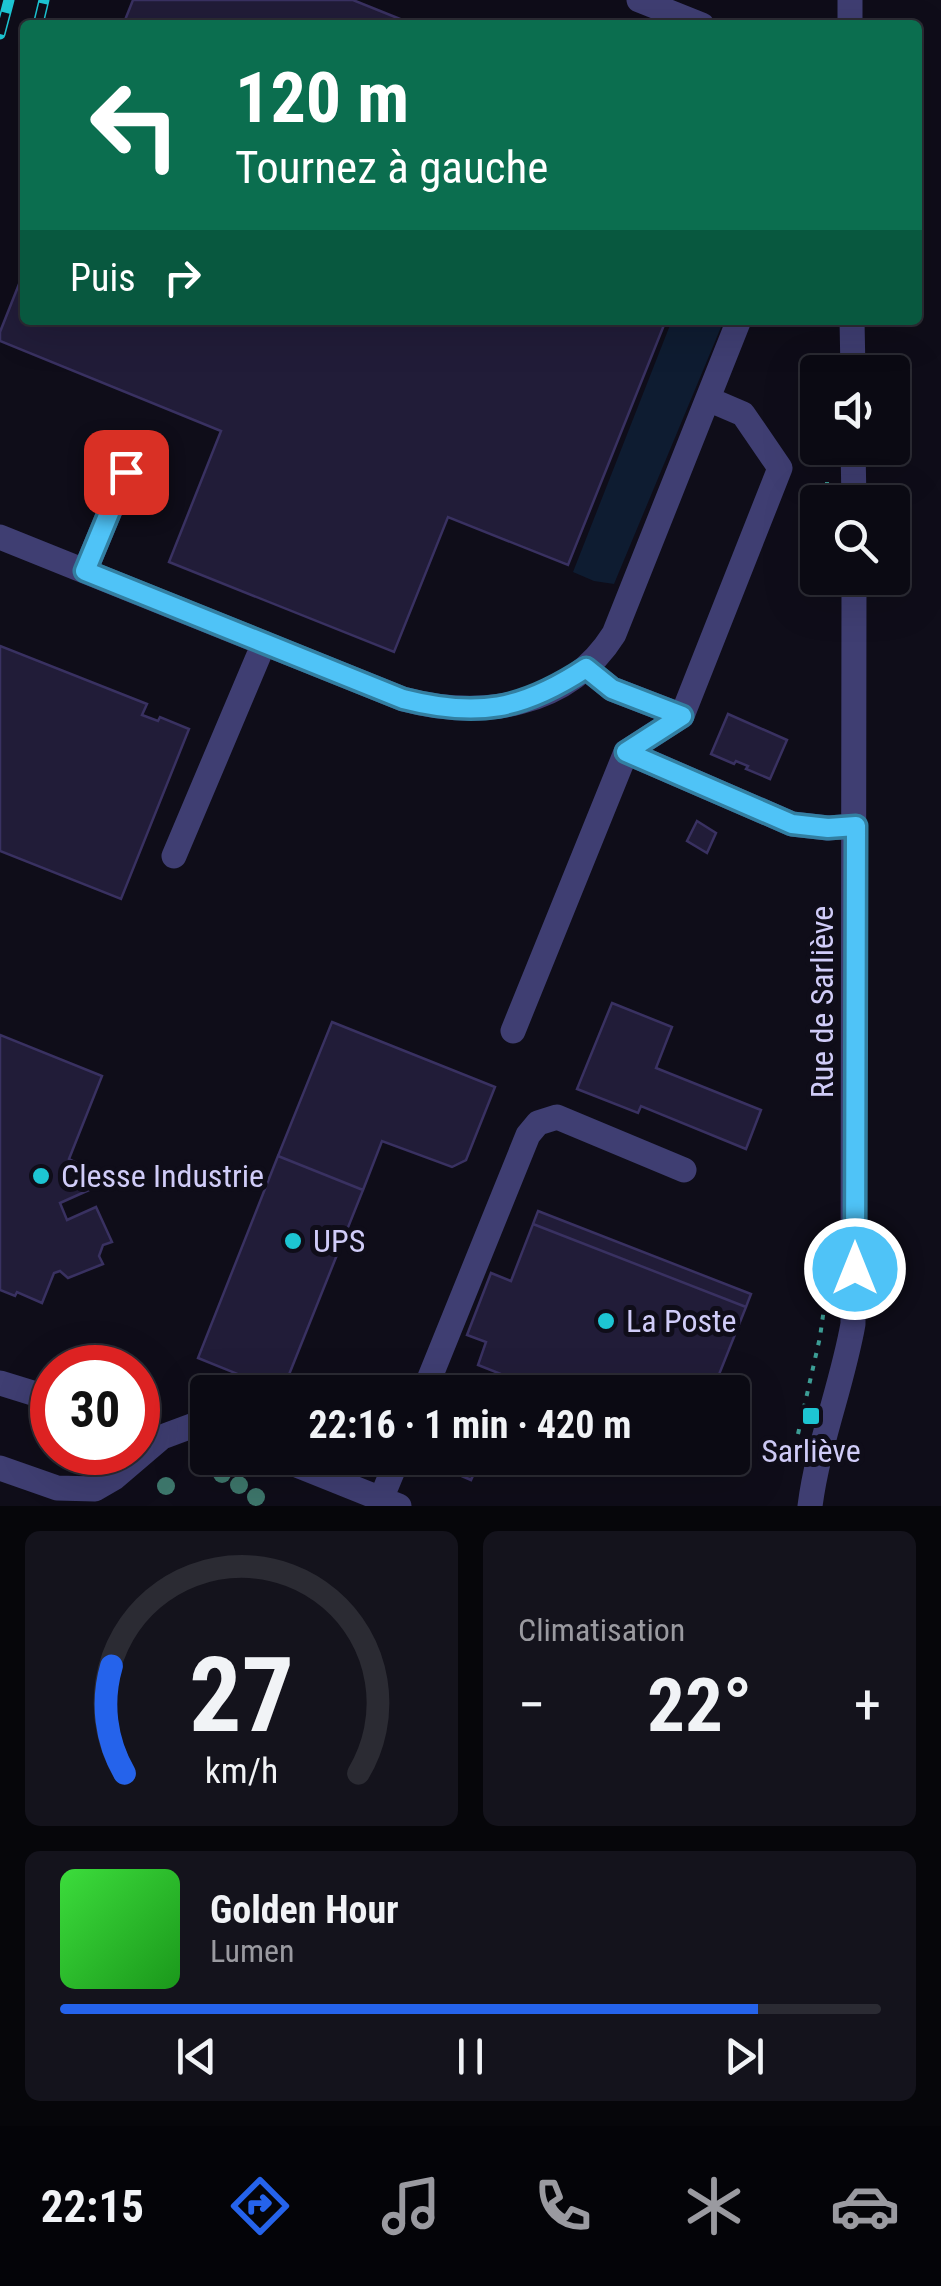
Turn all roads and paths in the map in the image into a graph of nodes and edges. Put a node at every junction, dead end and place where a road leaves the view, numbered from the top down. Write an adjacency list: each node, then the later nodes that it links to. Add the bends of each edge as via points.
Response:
1 (638, 0): 2 (street)
2 (689, 20)
3 (737, 325): 6 (street)
4 (852, 325): 5 (street)
5 (853, 355)
6 (708, 399): 12 (street, via 614,634); 13 (street, via 742,414 780,468)
7 (126, 472): 9 (street)
8 (0, 537): 9 (street)
9 (85, 571): 11 (street)
10 (854, 595): 15 (street, Rue de Sarliève)
11 (264, 643): 12 (street, via 431,706 516,704 549,693); 16 (street)
12 (586, 668): 13 (street, via 612,689)
13 (682, 716): 14 (street)
14 (626, 752): 15 (street, via 792,824); 17 (street)
15 (856, 826): 27 (street, Rue de Sarliève, via 852,1324)
16 (174, 856)
17 (513, 1031)
18 (684, 1170): 20 (street, via 557,1117 538,1124)
19 (828, 1274): 27 (path, via 798,1433)
20 (431, 1375)
21 (0, 1383): 22 (street)
22 (30, 1392)
23 (190, 1427): 24 (street, via 162,1437 95,1489 56,1488)
24 (0, 1468)
25 (320, 1475): 28 (street)
26 (394, 1475): 28 (street)
27 (811, 1494): 29 (street, Rue de Sarliève)
28 (388, 1503)
29 (798, 1506)

